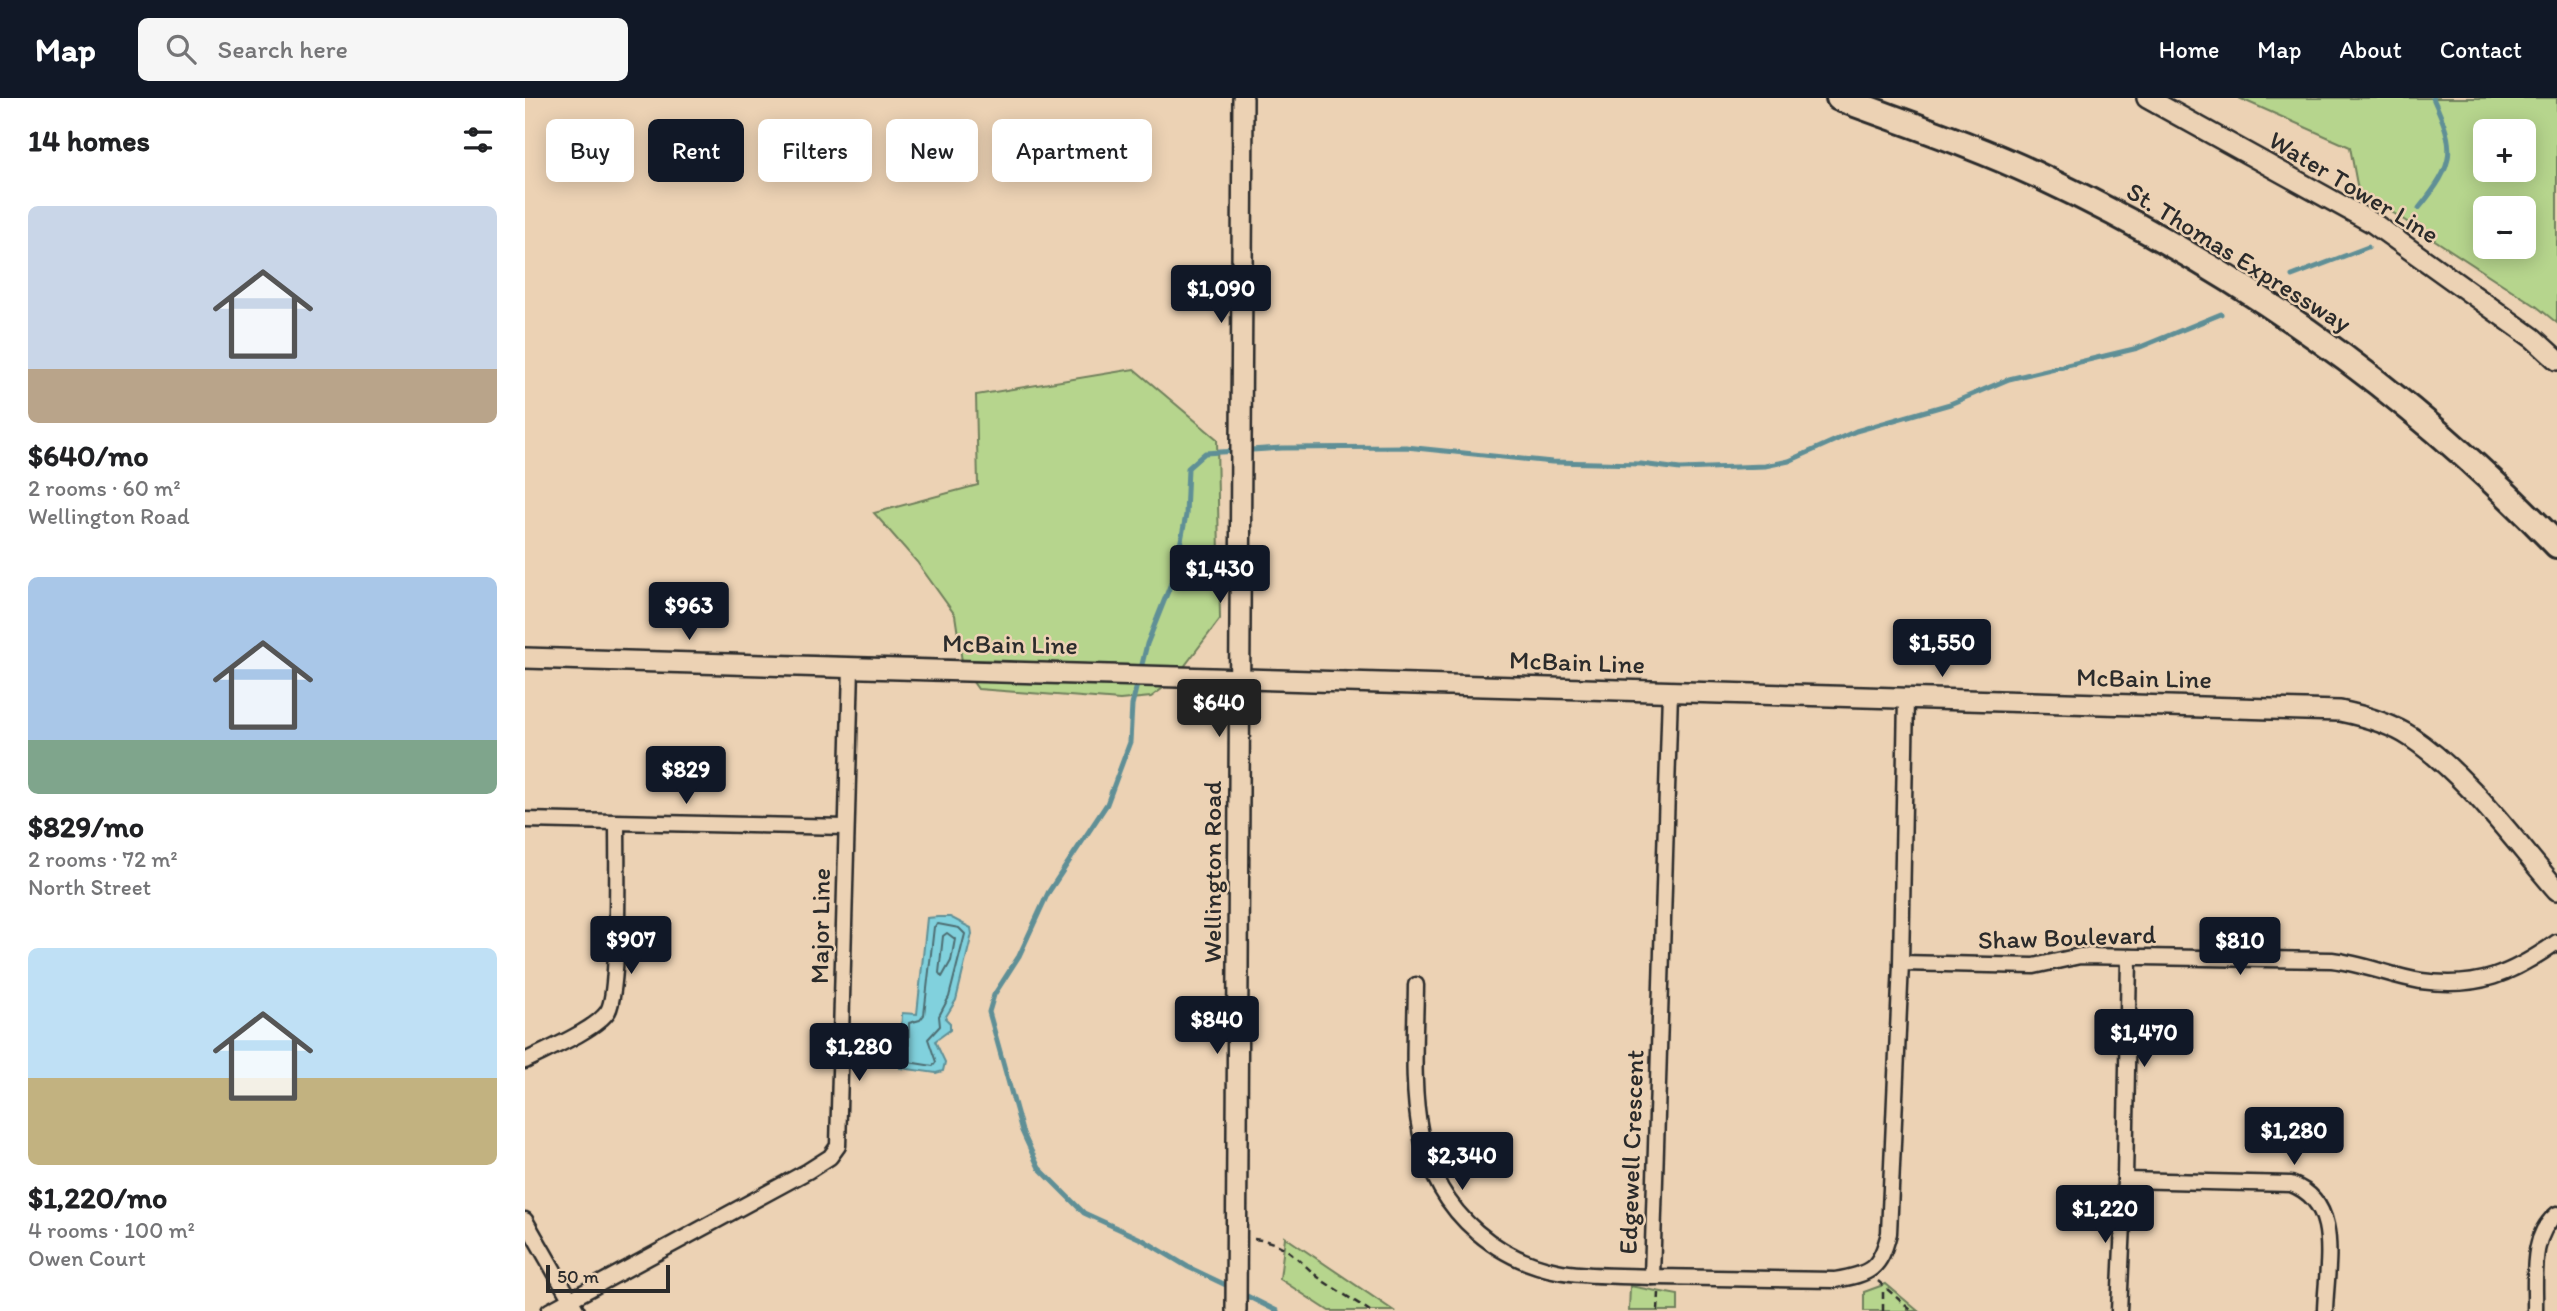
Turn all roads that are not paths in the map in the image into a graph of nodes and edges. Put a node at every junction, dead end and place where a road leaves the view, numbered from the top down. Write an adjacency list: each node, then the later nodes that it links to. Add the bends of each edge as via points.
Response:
1 (1243, 98): 8 (street, Wellington Road)
2 (1842, 98): 5 (highway, St. Thomas Expressway, via 2036,174 2236,284 2320,339 2416,413)
3 (2147, 98): 4 (street, Water Tower Line, via 2373,223)
4 (2557, 360)
5 (2557, 545)
6 (525, 658): 7 (street, McBain Line)
7 (851, 667): 8 (street, McBain Line); 13 (street, Major Line)
8 (1239, 677): 9 (street, McBain Line); 26 (street, Wellington Road)
9 (1670, 692): 10 (street, McBain Line); 23 (street, Edgewell Crescent)
10 (1906, 698): 14 (street, McBain Line, via 2309,708 2368,717 2409,735 2445,765); 17 (street)
11 (525, 820): 12 (street)
12 (617, 823): 13 (street); 19 (street, via 614,984 608,1011 586,1029)
13 (846, 827): 24 (street, Major Line, via 838,1146 808,1171)
14 (2557, 890)
15 (2557, 942): 16 (street, Shaw Boulevard, via 2523,967 2461,982 2420,981 2332,960)
16 (2129, 957): 17 (street, Shaw Boulevard, via 2080,956 2034,966); 20 (street)
17 (1901, 963): 23 (street, Edgewell Crescent, via 1889,1233 1876,1268 1835,1280)
18 (1416, 985): 23 (street, via 1415,1096 1421,1141 1433,1177 1456,1214 1499,1251 1556,1271)
19 (525, 1061)
20 (2125, 1180): 27 (street); 28 (street, via 2302,1188 2326,1216)
21 (2557, 1214): 29 (street, via 2538,1240)
22 (525, 1220): 24 (street)
23 (1656, 1277)
24 (574, 1305): 25 (street, Major Line)
25 (549, 1311)
26 (1235, 1311)
27 (2119, 1311)
28 (2325, 1311)
29 (2535, 1311)

